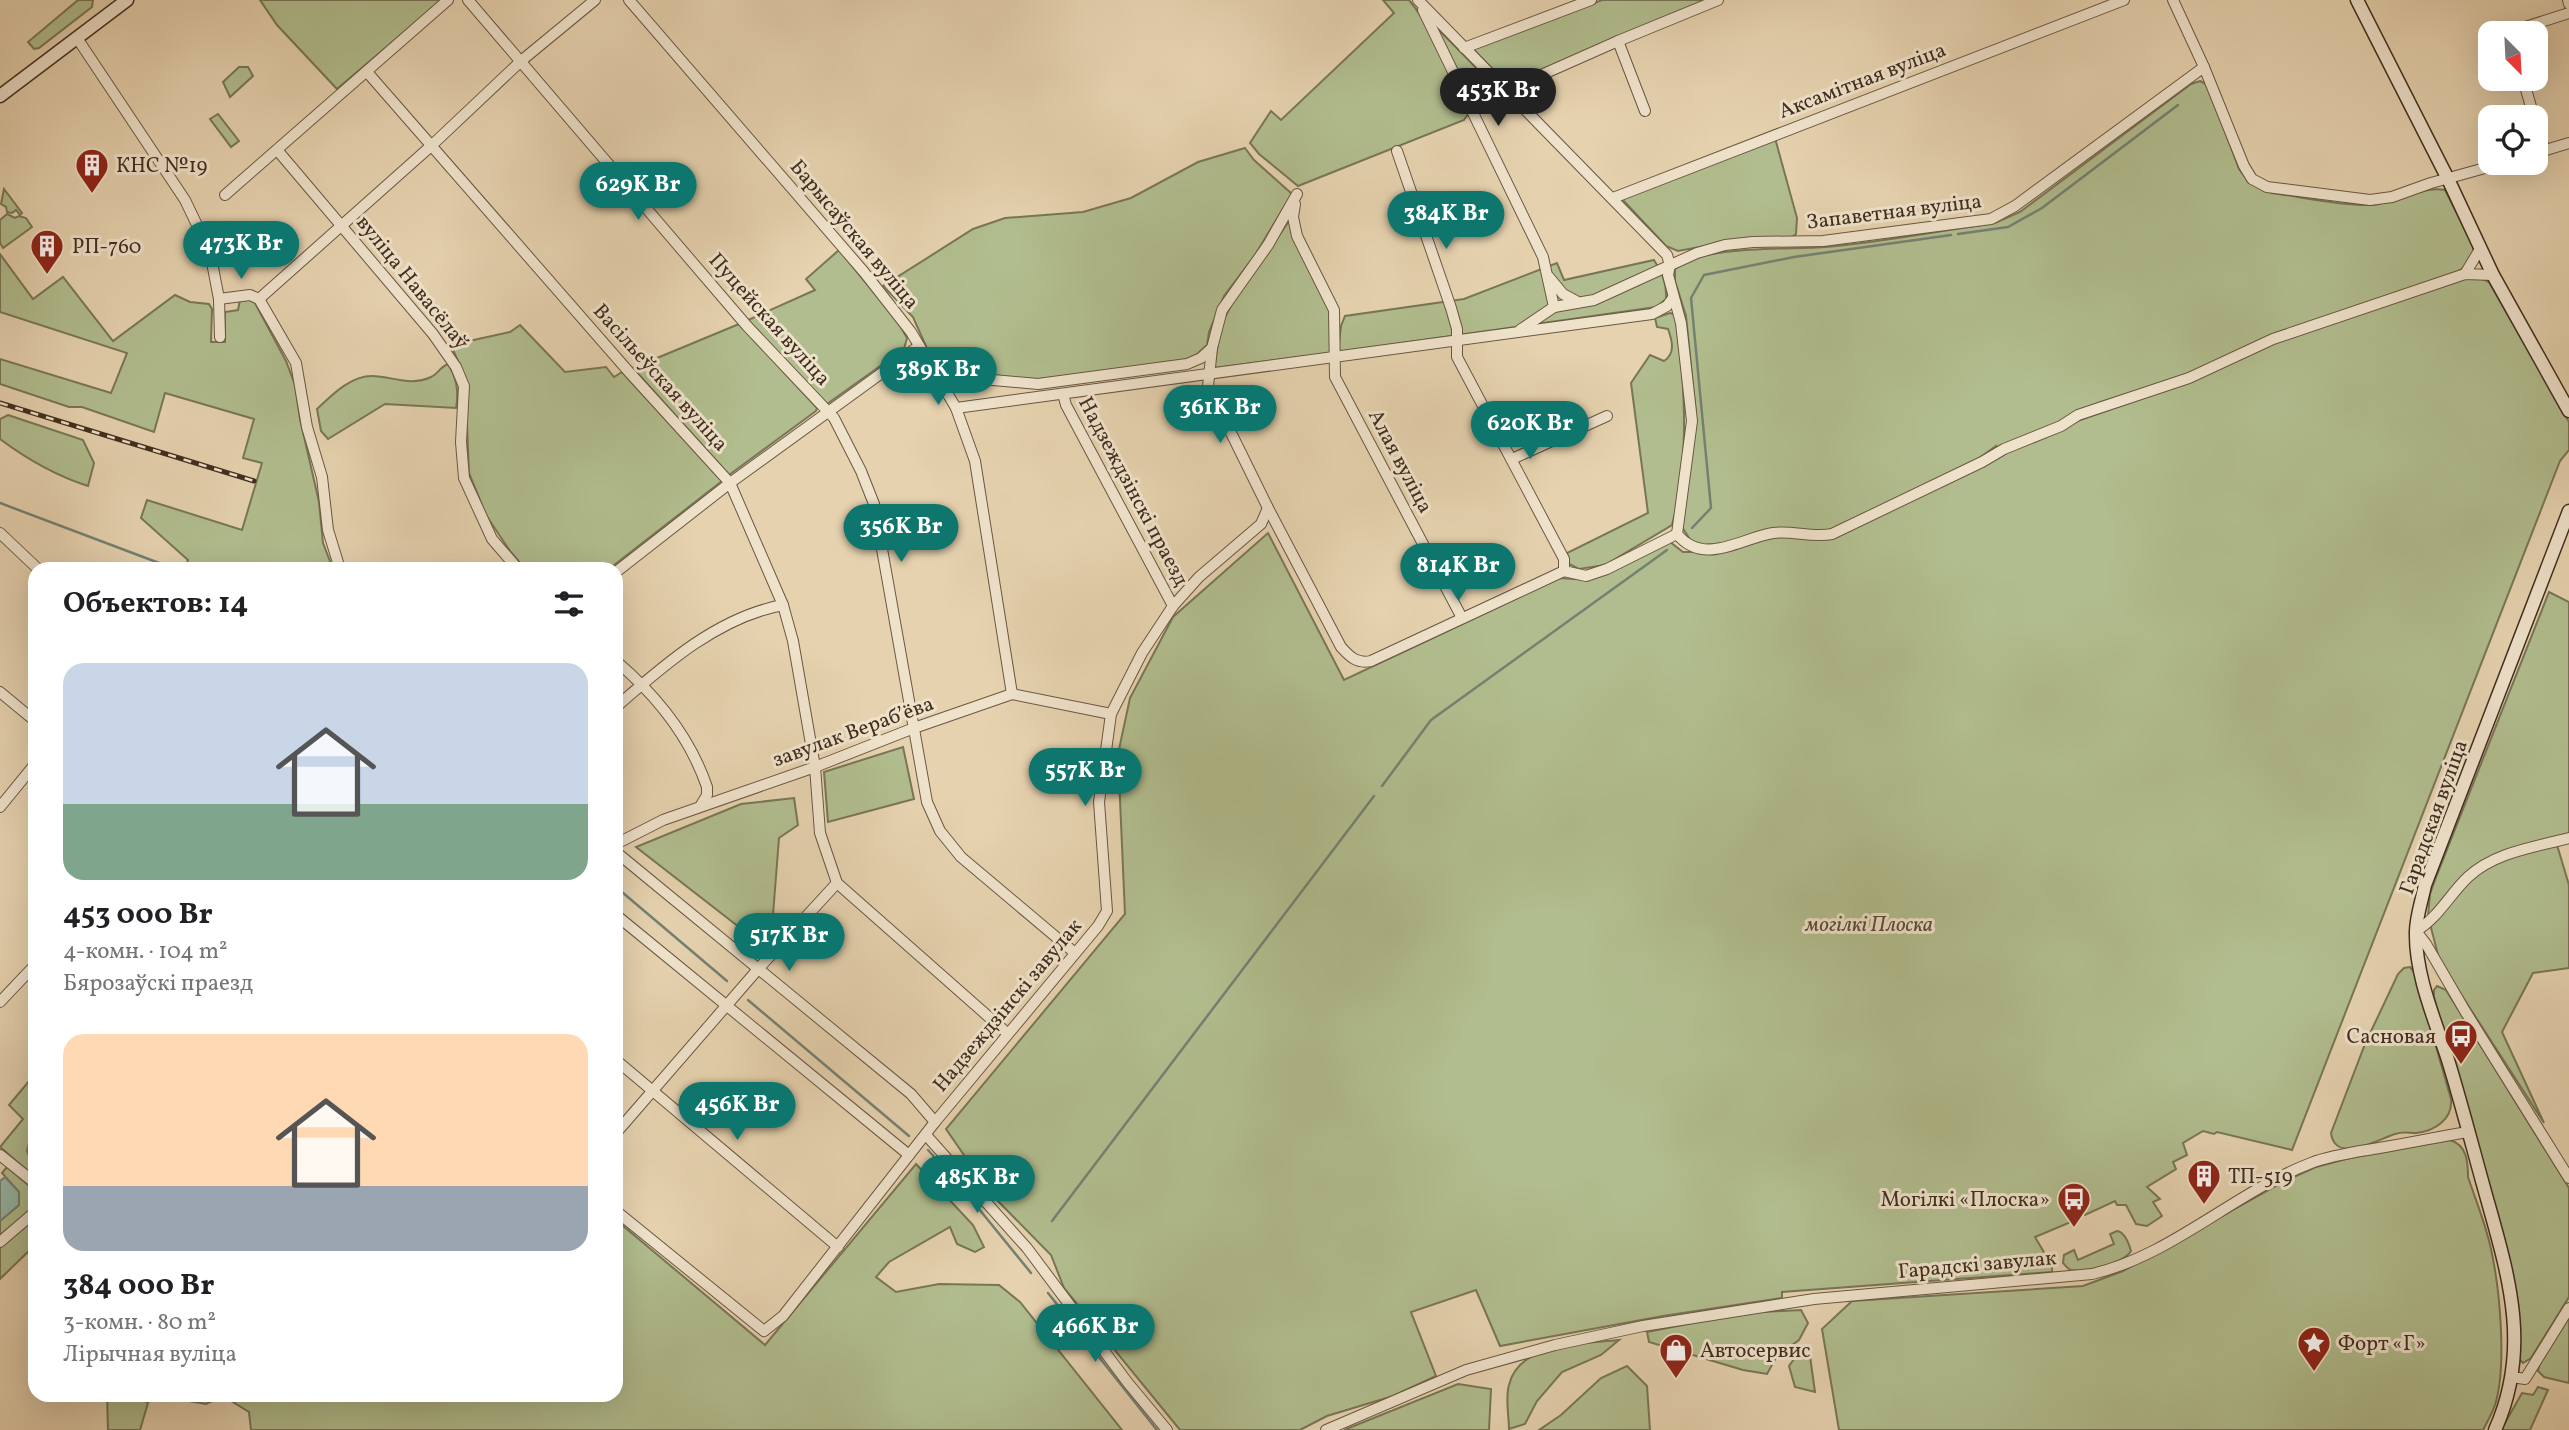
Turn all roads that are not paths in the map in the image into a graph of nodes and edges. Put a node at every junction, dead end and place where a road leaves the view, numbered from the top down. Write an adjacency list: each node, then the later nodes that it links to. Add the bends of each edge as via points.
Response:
1 (127, 0): 14 (main road)
2 (448, 0): 19 (street)
3 (468, 0): 17 (street, Пуцейская вуліца)
4 (595, 0): 17 (street)
5 (629, 0): 46 (street, Барысаўская вуліца, via 864,272)
6 (1418, 0): 16 (street); 37 (street)
7 (1591, 0): 16 (street)
8 (1718, 0): 15 (street)
9 (2124, 0): 31 (street, Аксамітная вуліца)
10 (2173, 0): 18 (street)
11 (2357, 0): 29 (main road)
12 (2569, 13): 13 (street)
13 (2544, 21)
14 (77, 38): 21 (main road); 39 (street, via 186,200 211,252)
15 (1618, 41): 20 (street); 22 (street)
16 (1464, 48): 20 (street)
17 (521, 61): 24 (street); 54 (street, Пуцейская вуліца, via 747,326)
18 (2204, 68): 29 (street, via 2244,166 2267,187 2370,200); 34 (street, Запаветная вуліца, via 1991,219 1823,242 1725,245)
19 (367, 72): 24 (street, Васільеўская вуліца); 26 (street)
20 (1505, 91): 31 (street)
21 (0, 96)
22 (1646, 111)
23 (2569, 144): 25 (street)
24 (431, 146): 32 (street); 57 (street, Васільеўская вуліца)
25 (2548, 150)
26 (278, 151): 30 (street); 32 (street, вуліца Навасёлаў)
27 (1397, 151): 45 (street, via 1451,308)
28 (2478, 170): 29 (street)
29 (2448, 179): 33 (main road)
30 (225, 195)
31 (1613, 198): 34 (street, via 1667,255)
32 (342, 225): 40 (street); 66 (street, вуліца Навасёлаў, via 456,367 464,386 464,478 492,539)
33 (2480, 249): 35 (street); 36 (main road)
34 (1670, 265): 38 (street); 41 (street, Запаветная вуліца, via 1594,300)
35 (2465, 274): 36 (street); 63 (street, via 2273,339 2189,378 2078,415 1832,534 1774,532 1711,549 1691,547)
36 (2493, 275): 53 (main road)
37 (1549, 277): 41 (street); 42 (street)
38 (1673, 298): 43 (street, via 1652,314); 63 (street, via 1681,323 1692,421)
39 (219, 299): 40 (street, via 250,295); 44 (street)
40 (259, 299): 65 (street, via 296,363)
41 (1576, 302): 42 (street, Запаветная вуліца)
42 (1554, 307): 43 (street)
43 (1518, 331): 45 (street)
44 (220, 337)
45 (1457, 340): 48 (street); 56 (street, via 1457,357)
46 (919, 346): 49 (street, Барысаўская вуліца); 54 (street)
47 (1212, 348): 48 (street, Алая вуліца, via 1222,310 1268,246 1297,194 1293,217 1297,236 1334,310); 49 (street, via 1187,364 1038,384); 50 (street)
48 (1334, 356): 50 (street); 71 (street, Алая вуліца, via 1335,377)
49 (932, 369): 52 (street, Барысаўская вуліца)
50 (1208, 373): 51 (street); 58 (street, via 1213,399)
51 (1063, 394): 52 (street); 70 (street, Надзеждзінскі праезд)
52 (956, 408): 75 (street, Барысаўская вуліца, via 975,461)
53 (2569, 411)
54 (827, 412): 57 (street); 79 (street, Пуцейская вуліца, via 834,418 874,504)
55 (1607, 416): 56 (street)
56 (1512, 459): 68 (street, via 1566,565)
57 (730, 483): 67 (street); 69 (street, Васільеўская вуліца)
58 (1268, 508): 60 (street, Надзеждзінскі завулак); 61 (street)
59 (2569, 511): 89 (main road, Гарадская вуліца, via 2425,885)
60 (1261, 524): 61 (street); 70 (street, Надзеждзінскі завулак)
61 (1279, 527): 71 (street, via 1341,647 1357,662 1371,661)
62 (0, 533): 64 (street)
63 (1677, 534): 68 (street, via 1586,576)
64 (31, 562)
65 (338, 562)
66 (512, 562)
67 (623, 567)
68 (1564, 571): 71 (street)
69 (783, 605): 73 (street, via 758,610 711,632); 80 (street, Васільеўская вуліца)
70 (1173, 606): 77 (street, Надзеждзінскі завулак)
71 (1462, 618)
72 (623, 666): 73 (street)
73 (643, 684): 76 (street); 82 (street, via 677,726 704,778 707,795)
74 (0, 692): 78 (street)
75 (1012, 694): 77 (street, завулак Верабʼёва); 79 (street, завулак Верабʼёва)
76 (623, 701)
77 (1111, 713): 90 (street, Надзеждзінскі завулак, via 1100,802 1107,911)
78 (28, 715)
79 (914, 728): 80 (street, завулак Верабʼёва); 90 (street, Пуцейская вуліца, via 927,802 940,831 961,857)
80 (815, 767): 82 (street, завулак Верабʼёва); 87 (street, Васільеўская вуліца, via 820,833)
81 (28, 773): 83 (street)
82 (701, 805): 85 (street, завулак Верабʼёва)
83 (0, 807)
84 (2569, 838): 89 (street, via 2483,865)
85 (623, 840)
86 (623, 858): 91 (street)
87 (837, 883): 91 (street); 95 (street)
88 (623, 921): 94 (street)
89 (2416, 931): 100 (main road, Гарадская вуліца, via 2424,985); 105 (street)
90 (1075, 953): 95 (street, Надзеждзінскі завулак)
91 (759, 968): 94 (street); 98 (street, via 911,1094)
92 (28, 972): 93 (street)
93 (0, 1002)
94 (727, 1006): 97 (street); 103 (street)
95 (1007, 1033): 98 (street, Надзеждзінскі завулак)
96 (623, 1066): 97 (street)
97 (652, 1091): 99 (street); 109 (street)
98 (935, 1122): 101 (street, Надзеждзінскі завулак)
99 (623, 1125)
100 (2468, 1132): 111 (main road, Гарадская вуліца, via 2509,1280); 113 (street, Гарадскі завулак, via 2311,1163 2146,1254 2092,1274 1814,1299 1599,1335 1466,1370)
101 (926, 1135): 103 (street, Надзеждзінскі завулак); 112 (street, via 1034,1257)
102 (0, 1155): 104 (street)
103 (909, 1155): 109 (street, Надзеждзінскі завулак)
104 (28, 1177)
105 (2569, 1178)
106 (623, 1217): 109 (street, Надзеждзінскі завулак, via 764,1332 783,1316)
107 (28, 1218): 108 (street)
108 (0, 1242)
109 (838, 1247)
110 (2569, 1308): 111 (street, via 2525,1379)
111 (2512, 1377): 114 (main road, Гарадская вуліца)
112 (1167, 1430)
113 (1326, 1430)
114 (2496, 1430)

